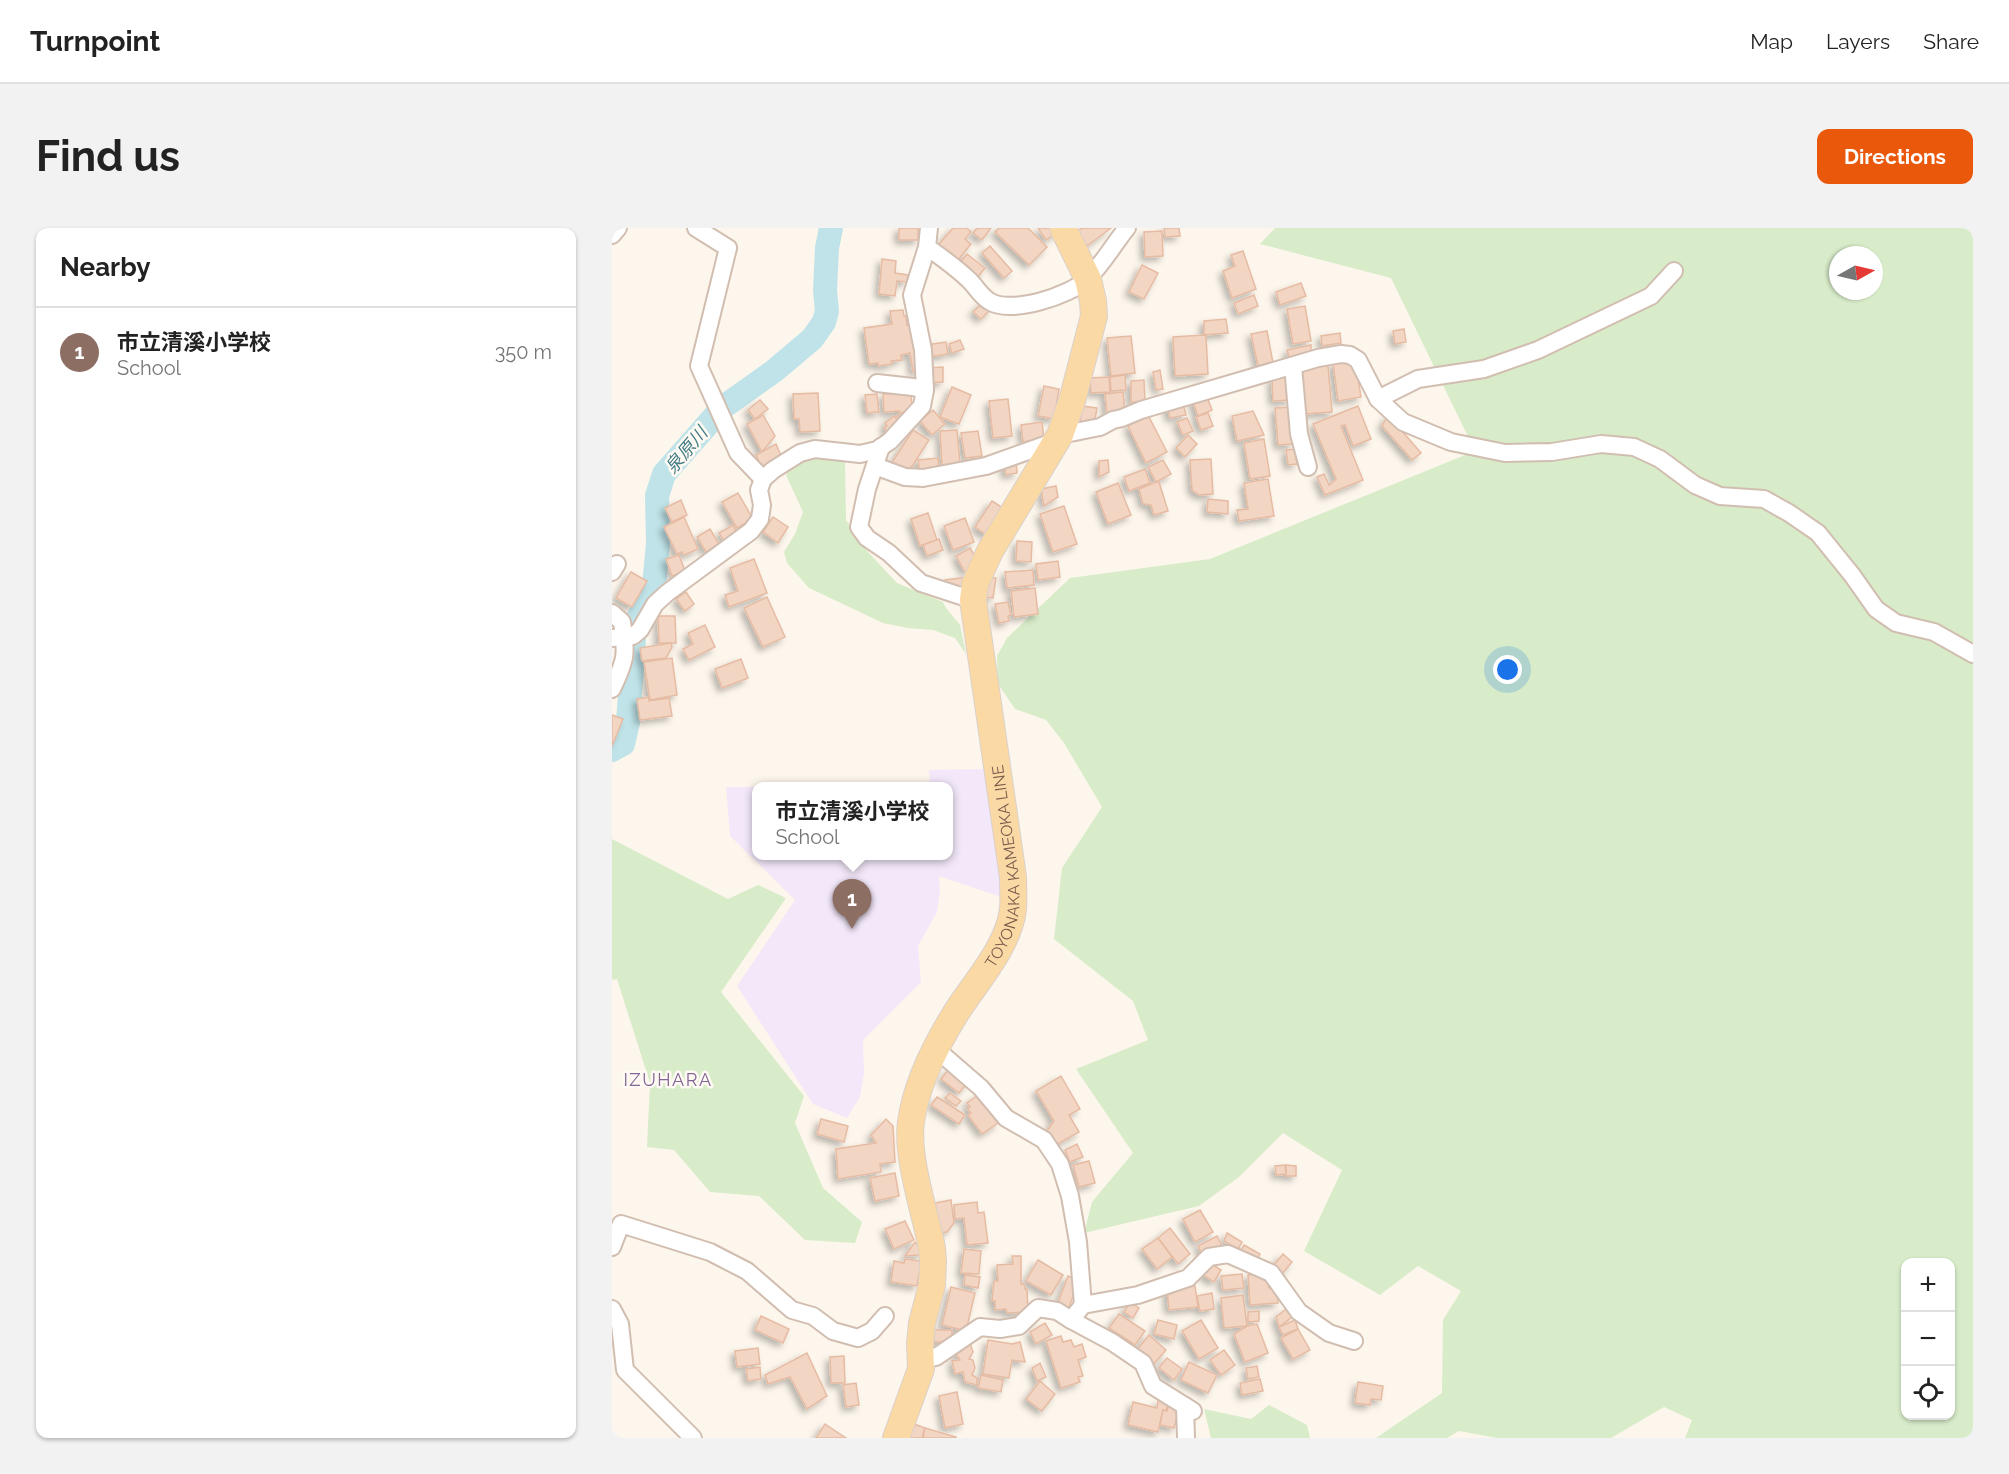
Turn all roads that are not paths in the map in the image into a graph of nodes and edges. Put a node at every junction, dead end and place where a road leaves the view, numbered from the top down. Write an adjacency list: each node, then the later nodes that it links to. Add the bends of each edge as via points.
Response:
1 (618, 228): 6 (street)
2 (696, 228): 17 (street, via 728,248 699,366 738,453)
3 (1063, 228): 8 (main road, TOYONAKA KAMEOKA LINE)
4 (1126, 228): 8 (street)
5 (932, 235): 8 (street, via 949,263 995,305 1029,305 1077,288); 11 (street, via 912,295 923,350)
6 (612, 236)
7 (1674, 271): 12 (street, via 1651,296 1538,350 1484,369 1418,379)
8 (1088, 279): 13 (main road, TOYONAKA KAMEOKA LINE, via 1094,316)
9 (1293, 366): 12 (street, via 1350,355 1358,360); 13 (street); 16 (street, via 1299,434)
10 (877, 383): 11 (street)
11 (925, 390): 14 (street, via 922,406)
12 (1378, 399): 21 (street, via 1403,422 1451,442 1505,453 1552,452 1601,444 1634,447 1720,496 1764,499 1818,533 1876,609 1896,623 1934,632)
13 (1058, 438): 15 (street, via 986,465 923,478 905,477); 18 (main road, TOYONAKA KAMEOKA LINE, via 990,551 975,584)
14 (881, 447): 15 (street); 17 (street, via 860,454 815,449 800,453)
15 (874, 466): 18 (street, via 859,527 867,538 921,583)
16 (1308, 466)
17 (763, 479): 20 (street, via 759,490 760,519 751,531 667,593 633,636)
18 (973, 600): 23 (main road, TOYONAKA KAMEOKA LINE, via 1013,877 1013,910 1004,938)
19 (612, 613): 20 (street, via 622,622)
20 (618, 638): 22 (street, via 626,647 624,666)
21 (1973, 654)
22 (612, 689)
23 (936, 1049): 25 (street, via 981,1088 1006,1118 1044,1140 1060,1164 1078,1242); 30 (main road, TOYONAKA KAMEOKA LINE, via 918,1093 911,1124 912,1153 933,1262 932,1286 922,1323)
24 (612, 1247): 27 (street, via 621,1224 710,1252 747,1271 792,1310 813,1316 833,1331 858,1338 872,1332)
25 (1083, 1305): 28 (street); 29 (street, via 1138,1295 1188,1278 1209,1257 1227,1254 1271,1273 1299,1312 1329,1333)
26 (612, 1309): 31 (street, via 620,1324 625,1371)
27 (885, 1316)
28 (1071, 1320): 30 (street, via 1057,1311 1038,1308 1019,1326 980,1327 936,1357); 33 (street, via 1143,1363 1152,1386 1189,1408)
29 (1354, 1341)
30 (921, 1360): 32 (main road, TOYONAKA KAMEOKA LINE)
31 (693, 1438)
32 (896, 1438)
33 (1186, 1438)

